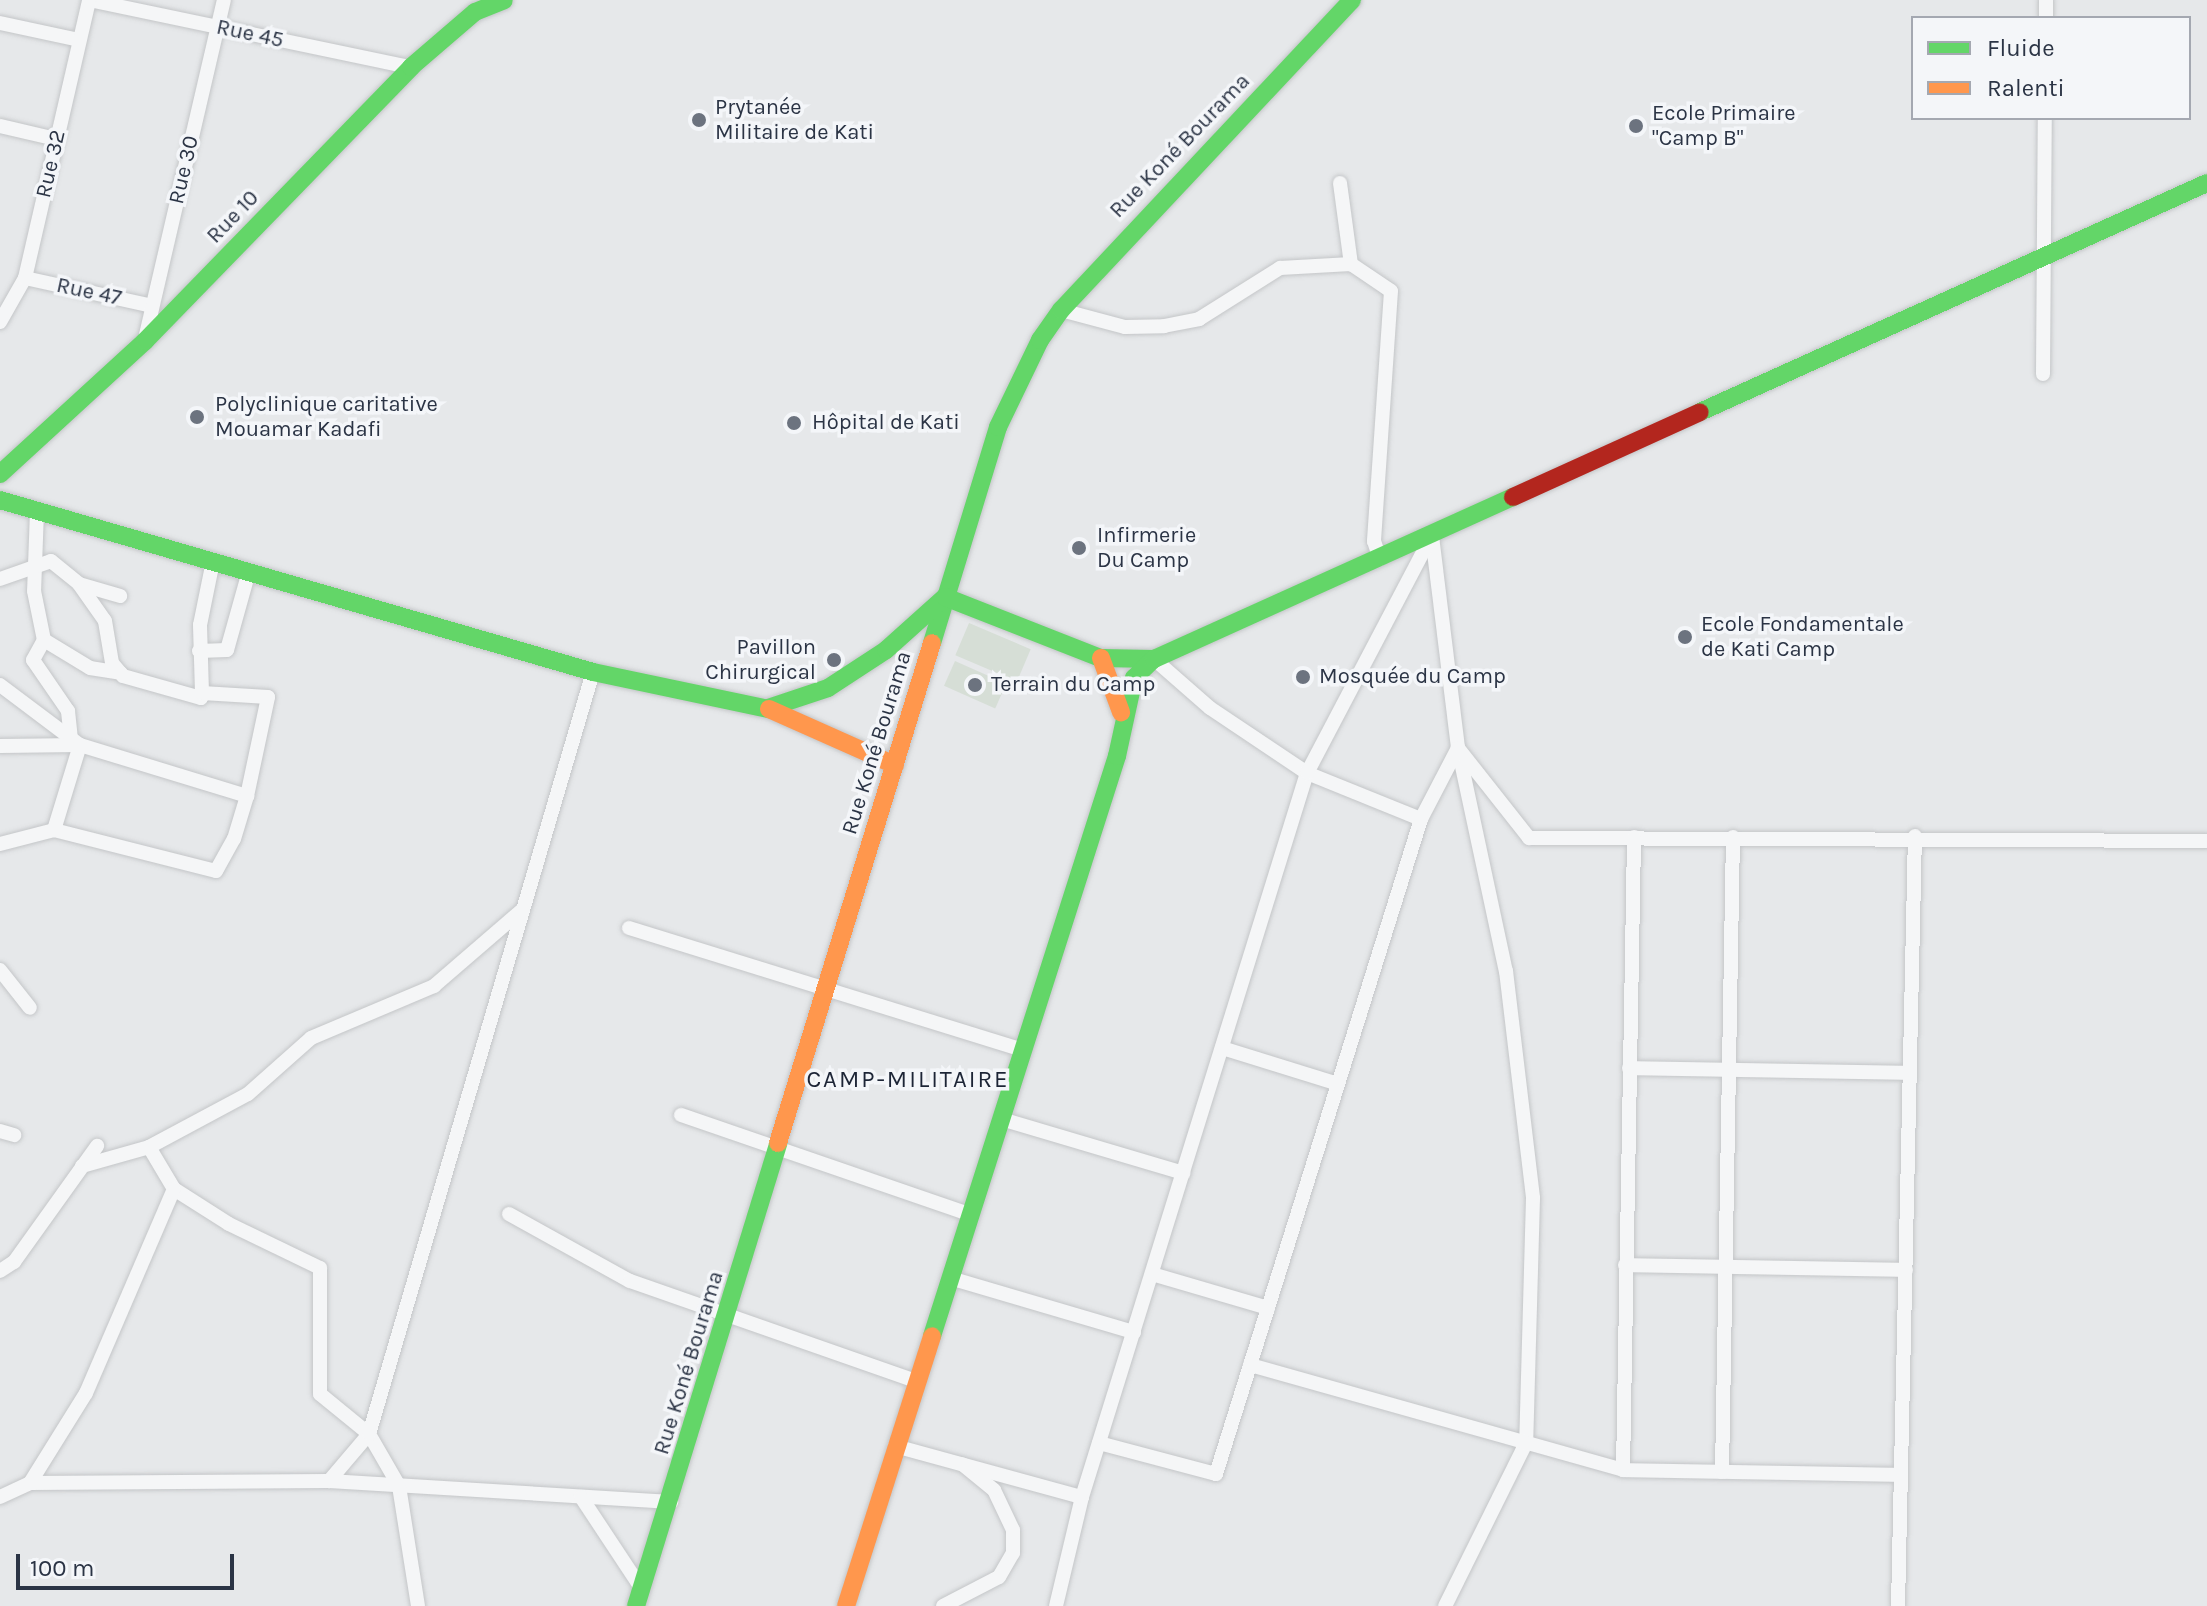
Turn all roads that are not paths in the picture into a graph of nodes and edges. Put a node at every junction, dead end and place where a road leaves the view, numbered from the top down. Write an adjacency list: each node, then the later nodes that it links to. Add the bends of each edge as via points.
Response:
1 (89, 0): 7 (street, Rue 45); 8 (street, Rue 32)
2 (224, 0): 7 (street, Rue 30)
3 (504, 0): 5 (main road, Rue 10)
4 (1352, 0): 19 (main road, Rue Koné Bourama)
5 (473, 6): 9 (main road, Rue 10)
6 (0, 23): 8 (street)
7 (218, 27): 9 (street, Rue 45); 18 (street, Rue 30)
8 (79, 40): 12 (street, Rue 32)
9 (411, 67): 21 (main road, Rue 10)
10 (2045, 120): 15 (street)
11 (0, 126): 12 (street)
12 (56, 139): 17 (street, Rue 32)
13 (1340, 183): 16 (street)
14 (2207, 183): 15 (main road)
15 (2044, 254): 22 (street); 26 (main road)
16 (1351, 264): 19 (street, via 1280,268 1199,319 1164,326 1125,327); 27 (street, via 1391,291 1374,541)
17 (25, 278): 18 (street, Rue 47); 20 (street, Rue 32)
18 (152, 306): 21 (street, Rue 30)
19 (1061, 310): 34 (main road, Rue Koné Bourama, via 1040,340 998,427)
20 (0, 322)
21 (145, 341): 23 (main road, Rue 10)
22 (2043, 374)
23 (0, 474)
24 (0, 500): 25 (main road)
25 (37, 511): 28 (main road); 29 (street)
26 (1432, 535): 27 (main road); 49 (street); 51 (street)
27 (1380, 559): 38 (main road)
28 (213, 561): 30 (main road); 36 (street)
29 (36, 570): 31 (street); 32 (street, via 51,561); 35 (street)
30 (249, 571): 36 (street, via 227,650); 39 (main road)
31 (0, 579)
32 (79, 584): 33 (street); 40 (street, via 105,621 112,663)
33 (120, 596)
34 (945, 597): 37 (main road); 43 (main road, via 886,650); 50 (main road, Rue Koné Bourama)
35 (44, 640): 40 (street, via 90,668); 47 (street, via 33,660 68,711)
36 (199, 651): 42 (street)
37 (1101, 658): 38 (main road); 45 (main road)
38 (1154, 659): 45 (main road, via 1134,678); 51 (street, via 1210,708)
39 (593, 672): 44 (main road); 60 (street)
40 (121, 673): 42 (street, via 201,698)
41 (0, 685): 47 (street)
42 (202, 693): 52 (street, via 268,697)
43 (802, 699): 44 (main road); 46 (main road)
44 (768, 708): 46 (main road)
45 (1122, 716): 66 (main road, via 1117,756)
46 (808, 724): 50 (main road)
47 (75, 742): 48 (street); 52 (street); 54 (street)
48 (0, 746)
49 (1458, 748): 53 (street); 56 (street, via 1529,838); 94 (street, via 1506,971 1533,1198)
50 (895, 765): 63 (main road, Rue Koné Bourama)
51 (1307, 773): 53 (street); 65 (street)
52 (247, 796): 54 (street, via 234,839 216,871)
53 (1421, 819): 70 (street)
54 (54, 830): 59 (street)
55 (1915, 836): 57 (street); 58 (street); 69 (street)
56 (1634, 837): 57 (street); 67 (street)
57 (1733, 837): 68 (street)
58 (2207, 841)
59 (0, 844)
60 (523, 910): 74 (street, via 434,986 311,1038 248,1094); 92 (street)
61 (629, 928): 63 (street)
62 (0, 970): 64 (street)
63 (827, 989): 66 (street); 75 (main road, Rue Koné Bourama)
64 (30, 1008)
65 (1222, 1048): 70 (street); 77 (street)
66 (1024, 1050): 80 (main road)
67 (1629, 1068): 68 (street); 81 (street)
68 (1728, 1069): 69 (street); 82 (street)
69 (1910, 1073): 83 (street)
70 (1338, 1084): 87 (street)
71 (681, 1115): 75 (street)
72 (1008, 1121): 77 (street)
73 (97, 1146): 76 (street)
74 (149, 1147): 76 (street); 78 (street)
75 (779, 1149): 80 (street); 88 (main road, Rue Koné Bourama)
76 (82, 1166): 84 (street, via 14,1262)
77 (1183, 1173): 85 (street)
78 (174, 1189): 92 (street, via 229,1224 320,1268 320,1394); 101 (street, via 86,1393)
79 (509, 1214): 88 (street, via 630,1281)
80 (971, 1215): 86 (main road)
81 (1625, 1265): 82 (street); 97 (street)
82 (1725, 1267): 83 (street); 98 (street)
83 (1906, 1270): 99 (street)
84 (0, 1271)
85 (1152, 1274): 87 (street); 89 (street)
86 (950, 1278): 89 (street); 91 (main road)
87 (1268, 1308): 90 (street)
88 (729, 1316): 91 (street); 106 (main road, Rue Koné Bourama)
89 (1134, 1332): 93 (street)
90 (1250, 1365): 93 (street, via 1216,1474); 94 (street)
91 (916, 1381): 95 (main road)
92 (369, 1434): 100 (street); 102 (street)
93 (1099, 1443): 105 (street)
94 (1526, 1443): 97 (street); 112 (street)
95 (895, 1446): 96 (street); 109 (main road)
96 (962, 1464): 105 (street); 110 (street, via 994,1490 1013,1530 1013,1553 999,1577)
97 (1623, 1470): 98 (street)
98 (1722, 1472): 99 (street)
99 (1899, 1475): 113 (street)
100 (329, 1481): 101 (street); 102 (street)
101 (30, 1483): 103 (street)
102 (399, 1486): 104 (street); 108 (street)
103 (0, 1497)
104 (581, 1497): 106 (street); 107 (street)
105 (1082, 1497): 111 (street)
106 (671, 1502): 107 (main road, Rue Koné Bourama)
107 (639, 1597)
108 (418, 1606)
109 (846, 1606)
110 (943, 1606)
111 (1056, 1606)
112 (1445, 1606)
113 (1898, 1606)

